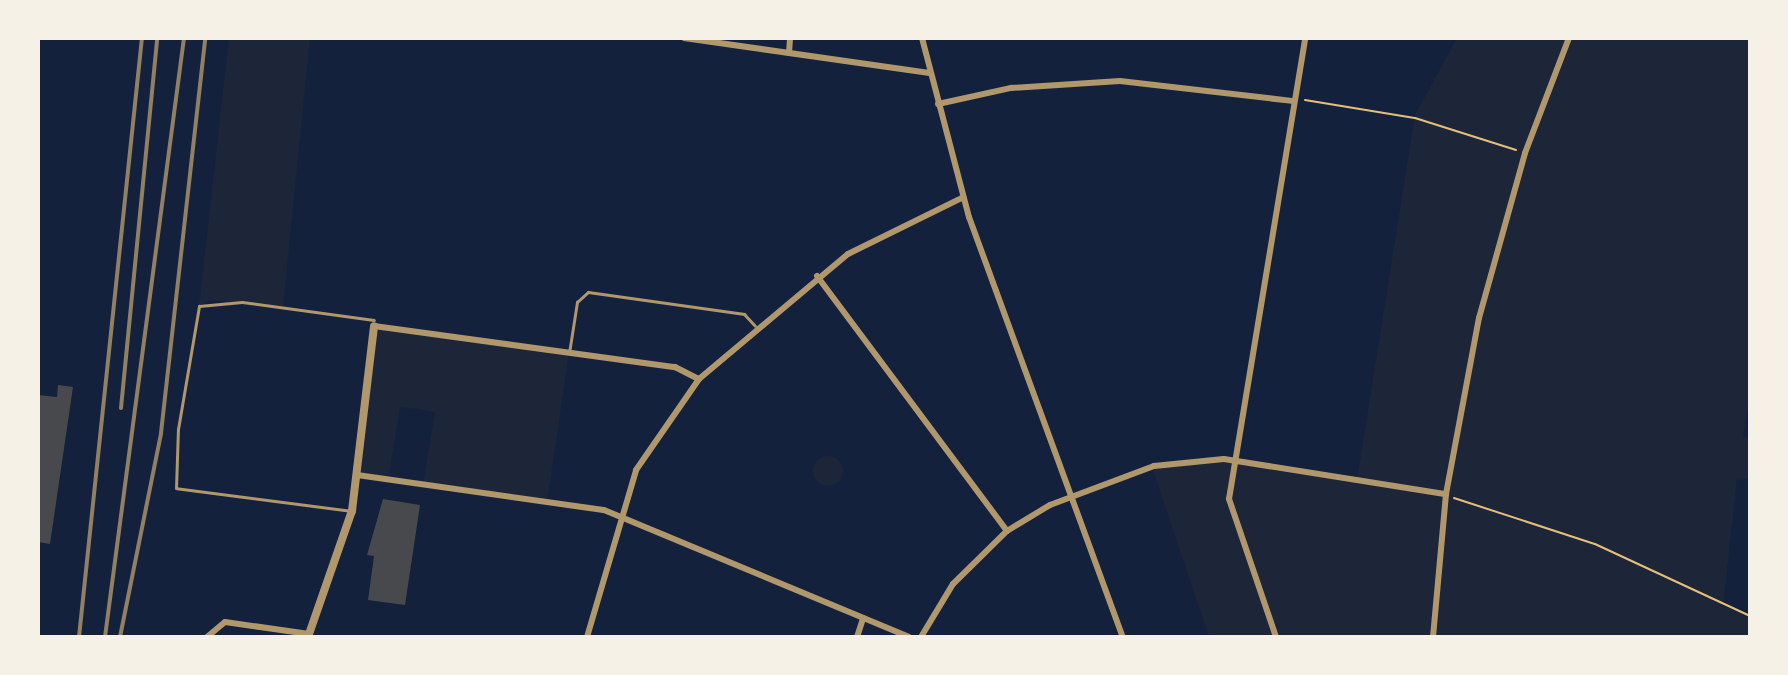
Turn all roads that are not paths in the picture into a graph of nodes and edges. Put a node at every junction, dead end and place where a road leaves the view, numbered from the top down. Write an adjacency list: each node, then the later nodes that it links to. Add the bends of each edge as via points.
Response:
1 (684, 38): 6 (street)
2 (790, 38): 6 (street)
3 (922, 38): 7 (street)
4 (1305, 38): 8 (street)
5 (1569, 38): 18 (street, via 1525,153 1476,330)
6 (789, 53): 7 (street)
7 (930, 73): 9 (street)
8 (1292, 101): 9 (street, via 1120,81 1011,88); 16 (street)
9 (938, 104): 10 (street)
10 (962, 198): 11 (street, via 915,215); 19 (street)
11 (817, 276): 13 (street); 22 (street)
12 (374, 323): 14 (street); 17 (street); 20 (lane, via 210,300 192,318 182,399 176,488)
13 (755, 326): 14 (lane, via 744,314 588,292 577,302); 15 (street)
14 (569, 353): 15 (street, via 675,367)
15 (699, 379): 21 (street, via 654,438)
16 (1236, 461): 18 (street); 19 (street, via 1154,466); 31 (street, via 1229,499)
17 (357, 475): 20 (street); 21 (street)
18 (1446, 494): 32 (street)
19 (1068, 499): 22 (street); 30 (street)
20 (352, 511): 24 (street)
21 (621, 516): 23 (street); 26 (street)
22 (1007, 531): 29 (street, via 958,577)
23 (863, 618): 27 (street); 28 (street)
24 (308, 636): 25 (street, via 225,622)
25 (207, 637)
26 (587, 637)
27 (857, 637)
28 (909, 637)
29 (921, 637)
30 (1123, 637)
31 (1276, 637)
32 (1433, 637)

